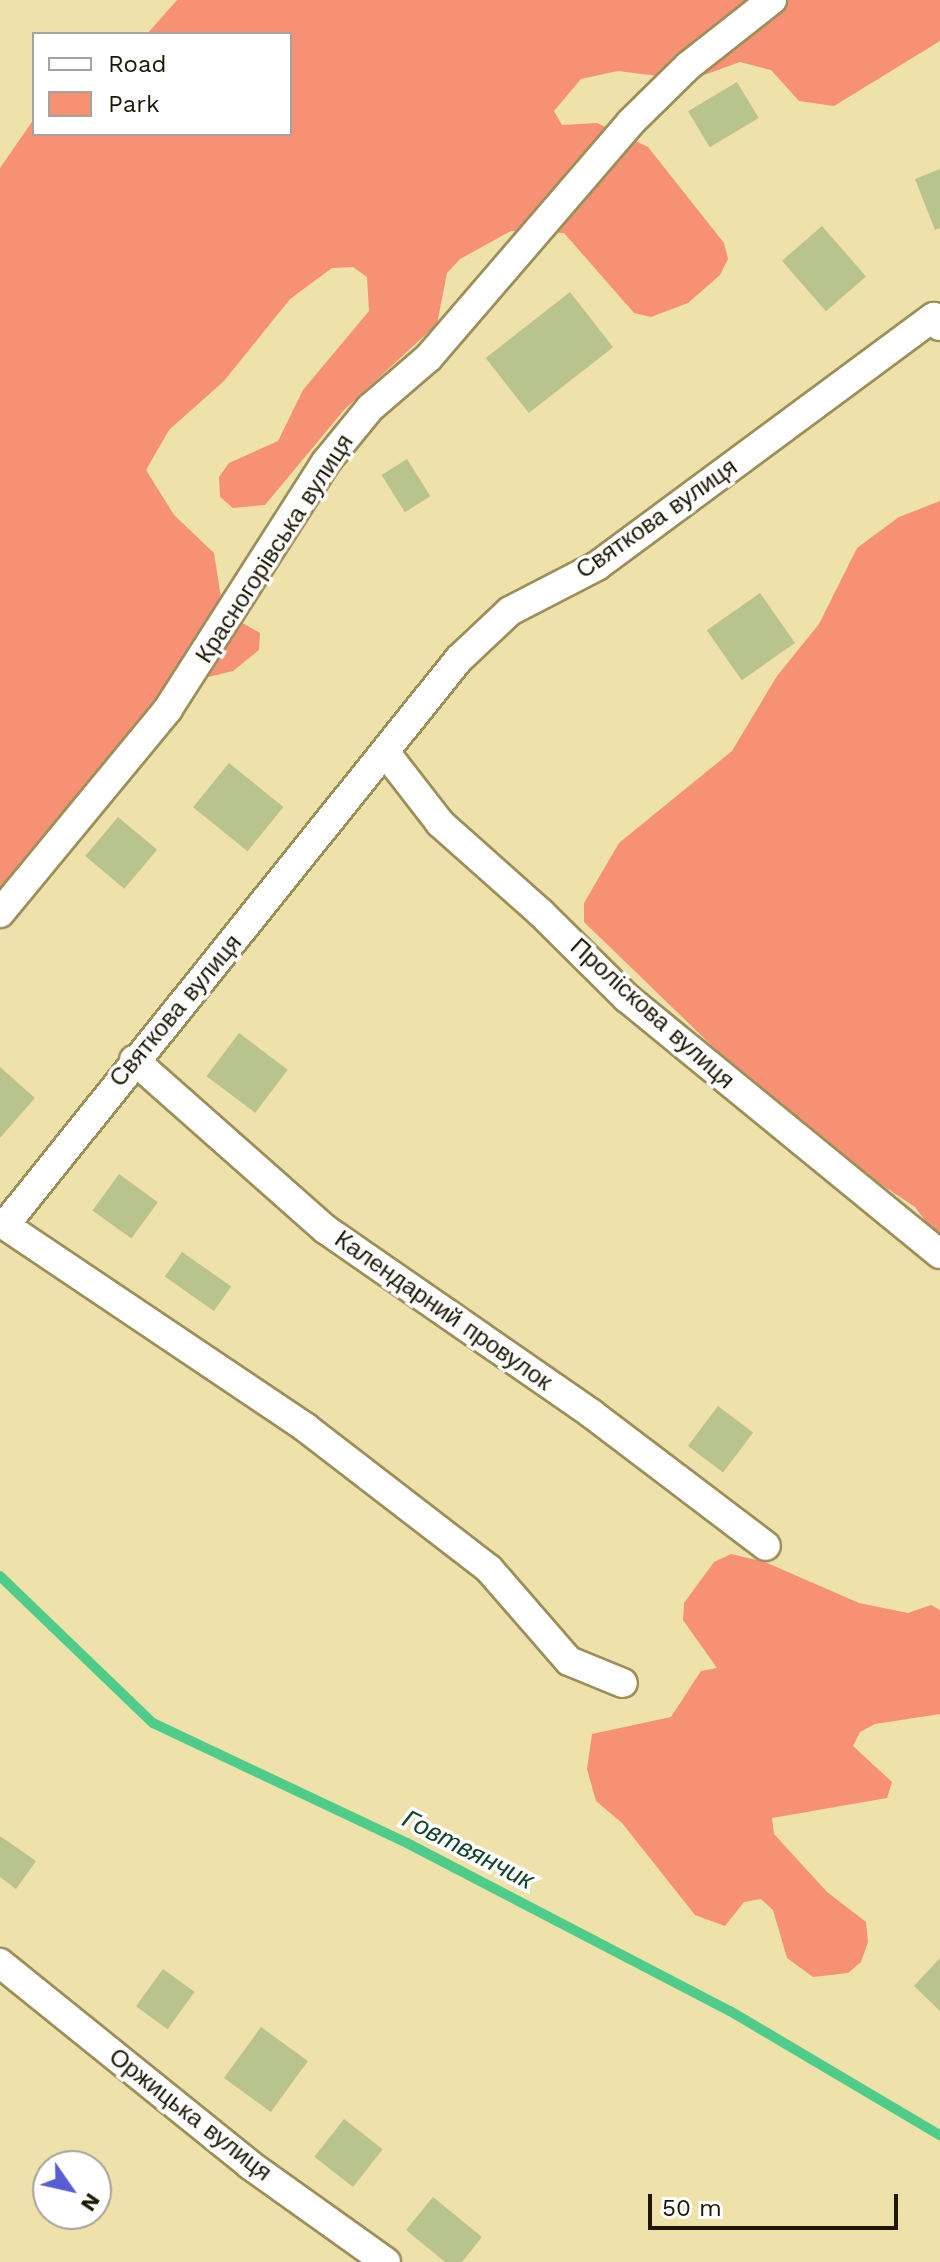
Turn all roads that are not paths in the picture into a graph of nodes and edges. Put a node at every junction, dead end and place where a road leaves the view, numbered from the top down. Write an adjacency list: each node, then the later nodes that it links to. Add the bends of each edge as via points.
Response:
1 (772, 0): 4 (street, Красногорівська вулиця, via 688,66 630,123 429,357 370,408 326,462 168,709)
2 (938, 319): 3 (street, Святкова вулиця, via 597,566 510,611 459,659)
3 (385, 752): 5 (street, Святкова вулиця); 7 (street, Проліскова вулиця, via 440,823 627,998)
4 (0, 913)
5 (134, 1060): 6 (street, Святкова вулиця); 8 (street, Календарний провулок, via 325,1229 592,1414)
6 (2, 1224): 9 (street, Святкова вулиця, via 306,1428 489,1569 569,1661)
7 (940, 1254)
8 (766, 1546)
9 (623, 1683)
10 (0, 1963): 11 (street, Оржицька вулиця, via 250,2165)
11 (386, 2262)

